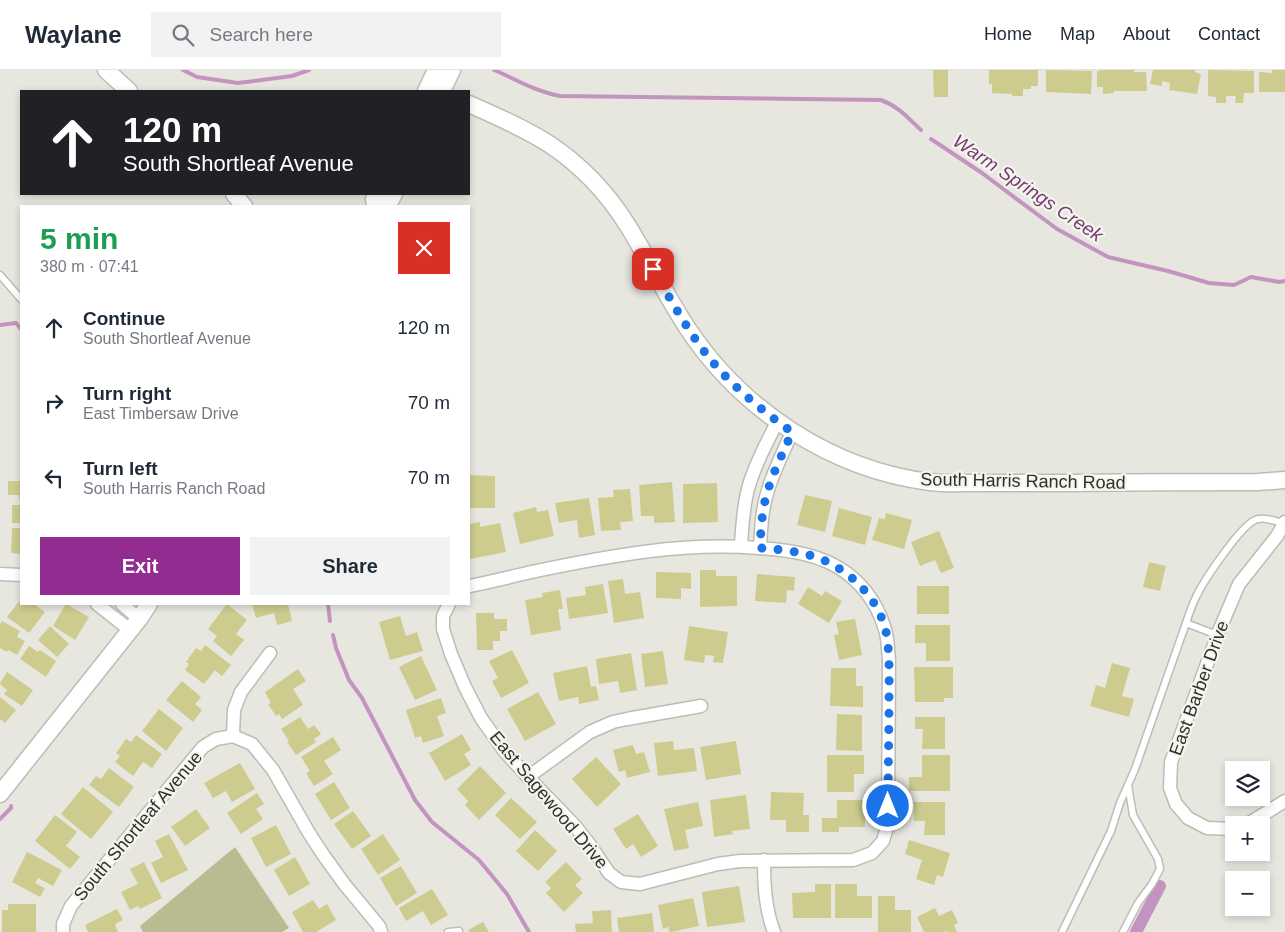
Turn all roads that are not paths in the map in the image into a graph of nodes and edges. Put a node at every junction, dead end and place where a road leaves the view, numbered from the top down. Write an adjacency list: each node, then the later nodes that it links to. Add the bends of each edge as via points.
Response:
1 (106, 70): 4 (street)
2 (452, 70): 3 (street)
3 (436, 87)
4 (128, 90)
5 (470, 104): 10 (street, South Harris Ranch Road, via 521,128 582,169 627,224 687,328 711,361)
6 (235, 195): 7 (street)
7 (243, 205)
8 (0, 275): 9 (lane)
9 (20, 298)
10 (777, 422): 11 (street, South Harris Ranch Road); 14 (street, via 748,487)
11 (792, 432): 12 (street, South Harris Ranch Road, via 848,461 904,478 932,482); 15 (street, via 767,491)
12 (1285, 483)
13 (1285, 523): 23 (lane, via 1256,518 1249,523 1207,577); 25 (street, East Barber Drive, via 1239,584)
14 (741, 546): 15 (street); 18 (street, via 694,547 610,557)
15 (760, 548): 35 (street, via 809,555 846,573 858,583 876,606 882,620 889,660 888,824 883,841 872,853 853,860)
16 (0, 574): 17 (street)
17 (20, 575)
18 (470, 586)
19 (99, 605): 24 (street)
20 (123, 605): 24 (street)
21 (149, 605): 24 (street)
22 (448, 605): 29 (street, East Sagewood Drive, via 443,616 443,629 464,687 494,737)
23 (1186, 622): 25 (lane); 30 (lane)
24 (134, 624): 31 (street)
25 (1217, 635): 34 (street, East Barber Drive, via 1171,762 1170,788 1176,804 1188,818 1207,828)
26 (270, 653): 28 (street, via 241,692 234,710)
27 (701, 706): 29 (street, via 613,722 590,732)
28 (233, 736): 37 (street, South Shortleaf Avenue, via 216,739 203,747 71,906); 38 (street, via 252,744 273,770 324,856)
29 (528, 777): 35 (street, East Sagewood Drive, via 576,827 609,873 621,882 640,884 718,864)
30 (1128, 784): 41 (lane, via 1103,848); 42 (lane, via 1134,815 1158,859 1160,869)
31 (2, 788)
32 (1285, 801): 33 (street)
33 (1261, 816)
34 (1225, 829)
35 (764, 860): 40 (street, via 764,892)
36 (459, 931): 39 (lane)
37 (63, 932)
38 (381, 932)
39 (448, 932)
40 (774, 932)
41 (1062, 932)
42 (1123, 932)

